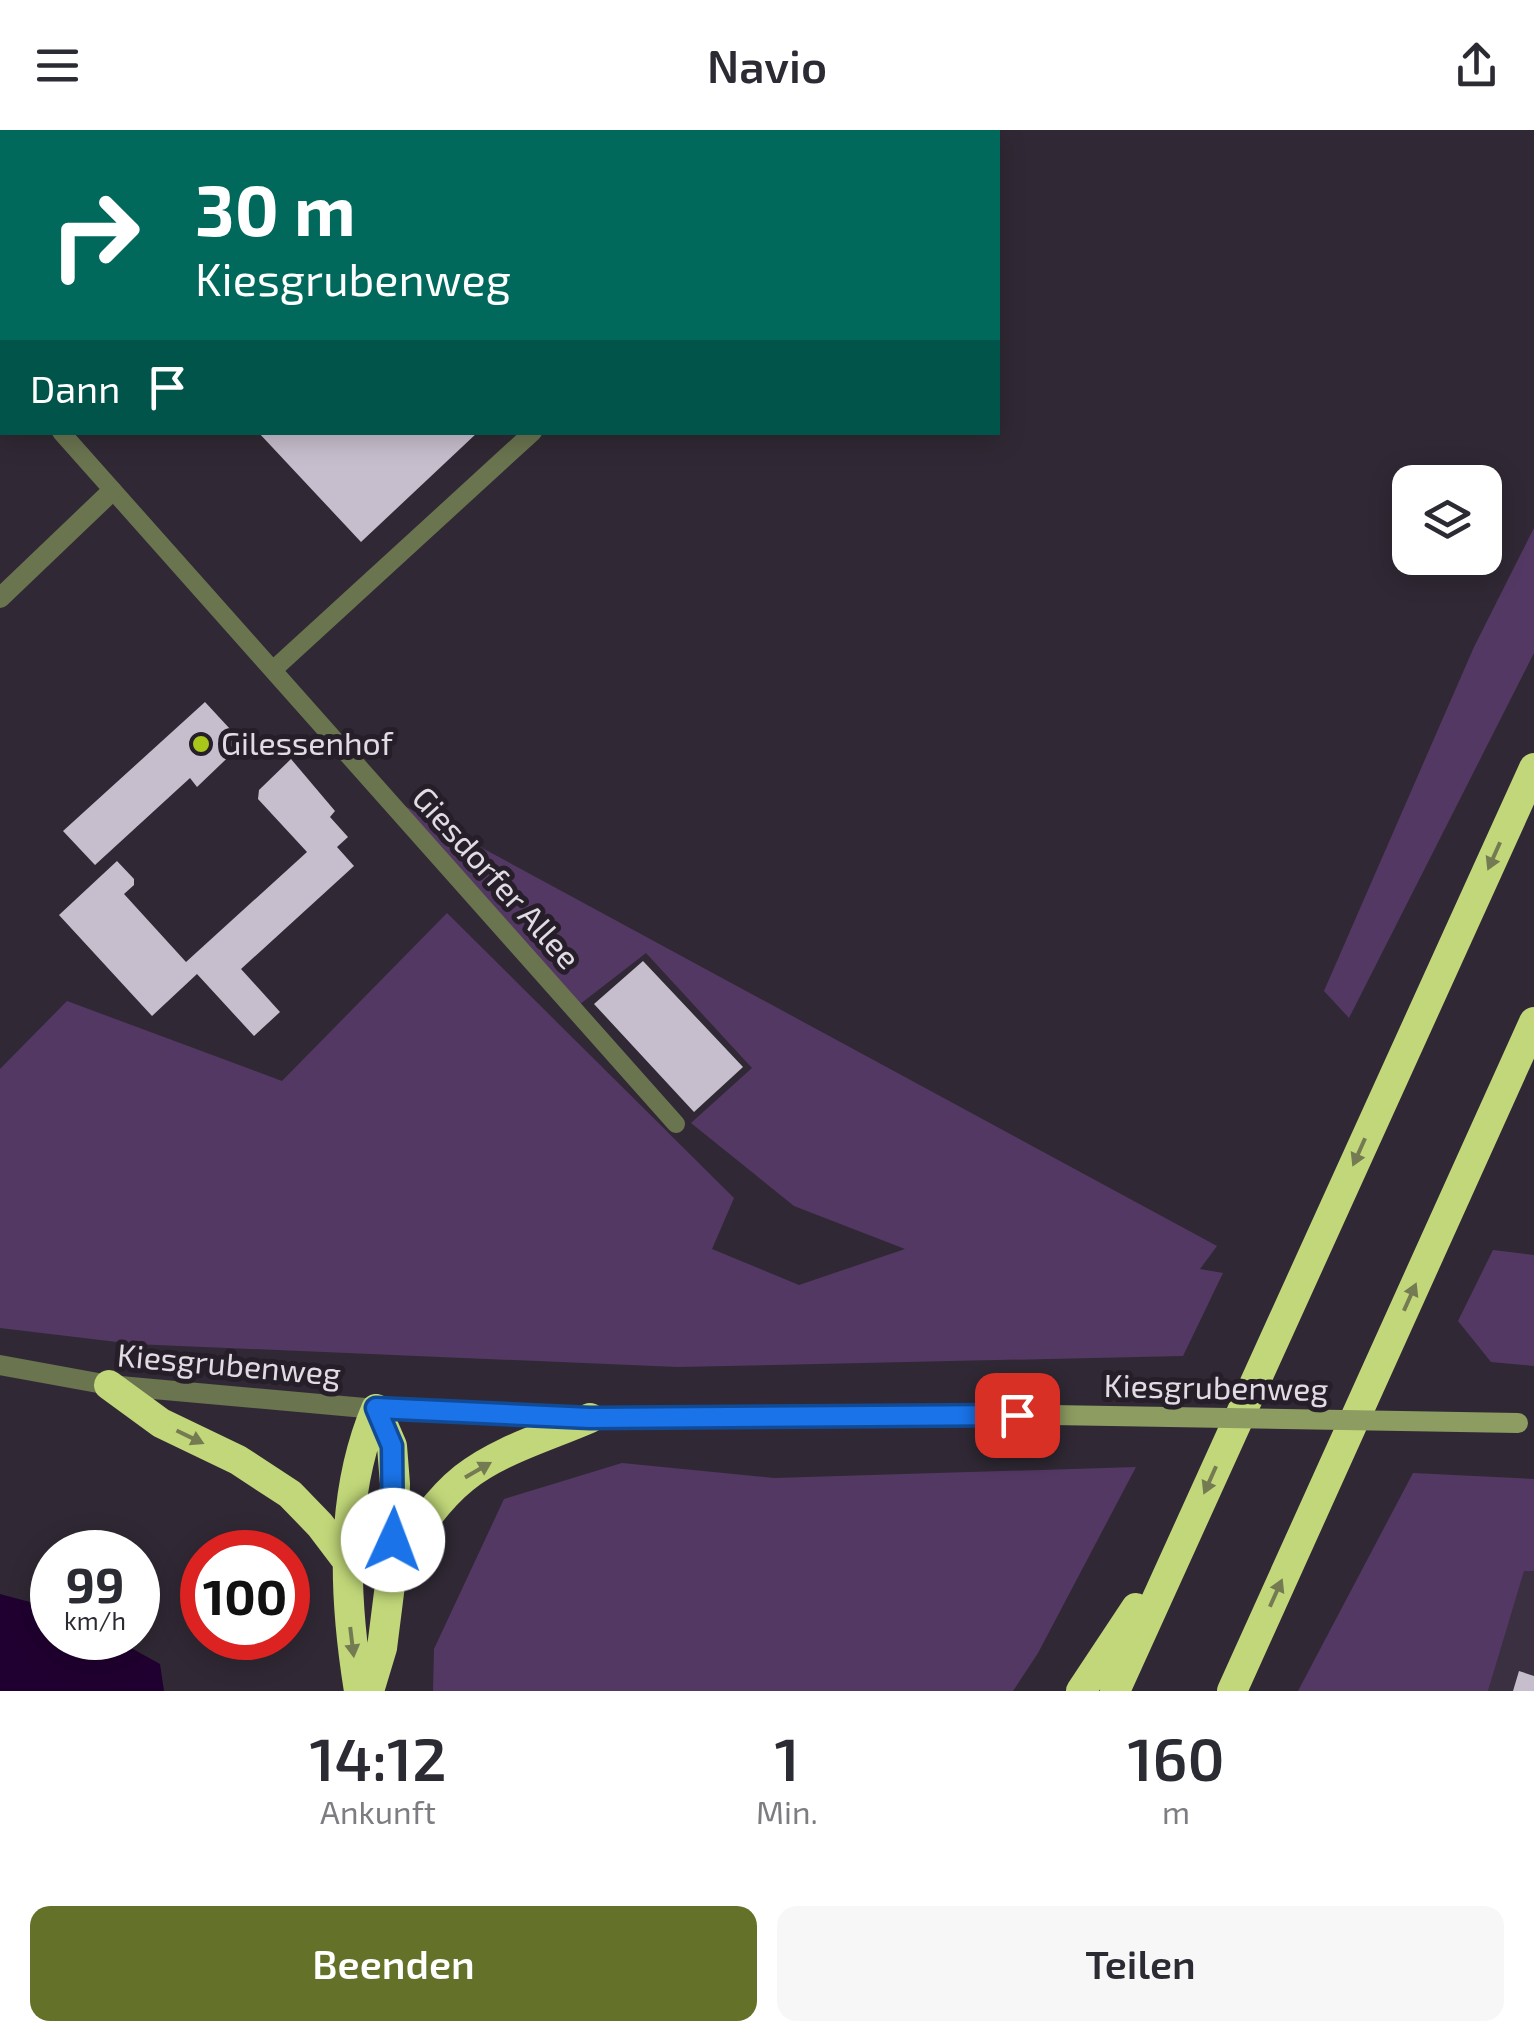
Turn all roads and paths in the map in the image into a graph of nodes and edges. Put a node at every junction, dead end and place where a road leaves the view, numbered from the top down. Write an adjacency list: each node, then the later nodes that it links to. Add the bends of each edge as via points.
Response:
1 (64, 435): 3 (lane, Giesdorfer Allee)
2 (530, 435): 5 (lane)
3 (112, 491): 4 (street); 5 (lane, Giesdorfer Allee)
4 (0, 598)
5 (273, 670): 8 (lane, Giesdorfer Allee)
6 (1534, 768): 14 (highway, one-way to 14)
7 (1534, 1022): 21 (highway, one-way to 7)
8 (676, 1124)
9 (0, 1365): 10 (street, Kiesgrubenweg)
10 (109, 1384): 11 (street, Kiesgrubenweg); 15 (highway, one-way to 15, via 160,1423 290,1494)
11 (376, 1408): 12 (main road, Kiesgrubenweg); 15 (highway, via 353,1480); 16 (highway, via 392,1446)
12 (590, 1418): 13 (main road, Kiesgrubenweg, bridge, via 1052,1415); 16 (highway, one-way to 12, via 464,1478)
13 (1526, 1423)
14 (1187, 1531): 19 (highway); 20 (highway)
15 (348, 1562): 17 (highway, one-way to 17)
16 (392, 1569): 18 (highway)
17 (360, 1691)
18 (369, 1691)
19 (1081, 1691)
20 (1114, 1691)
21 (1232, 1691)

